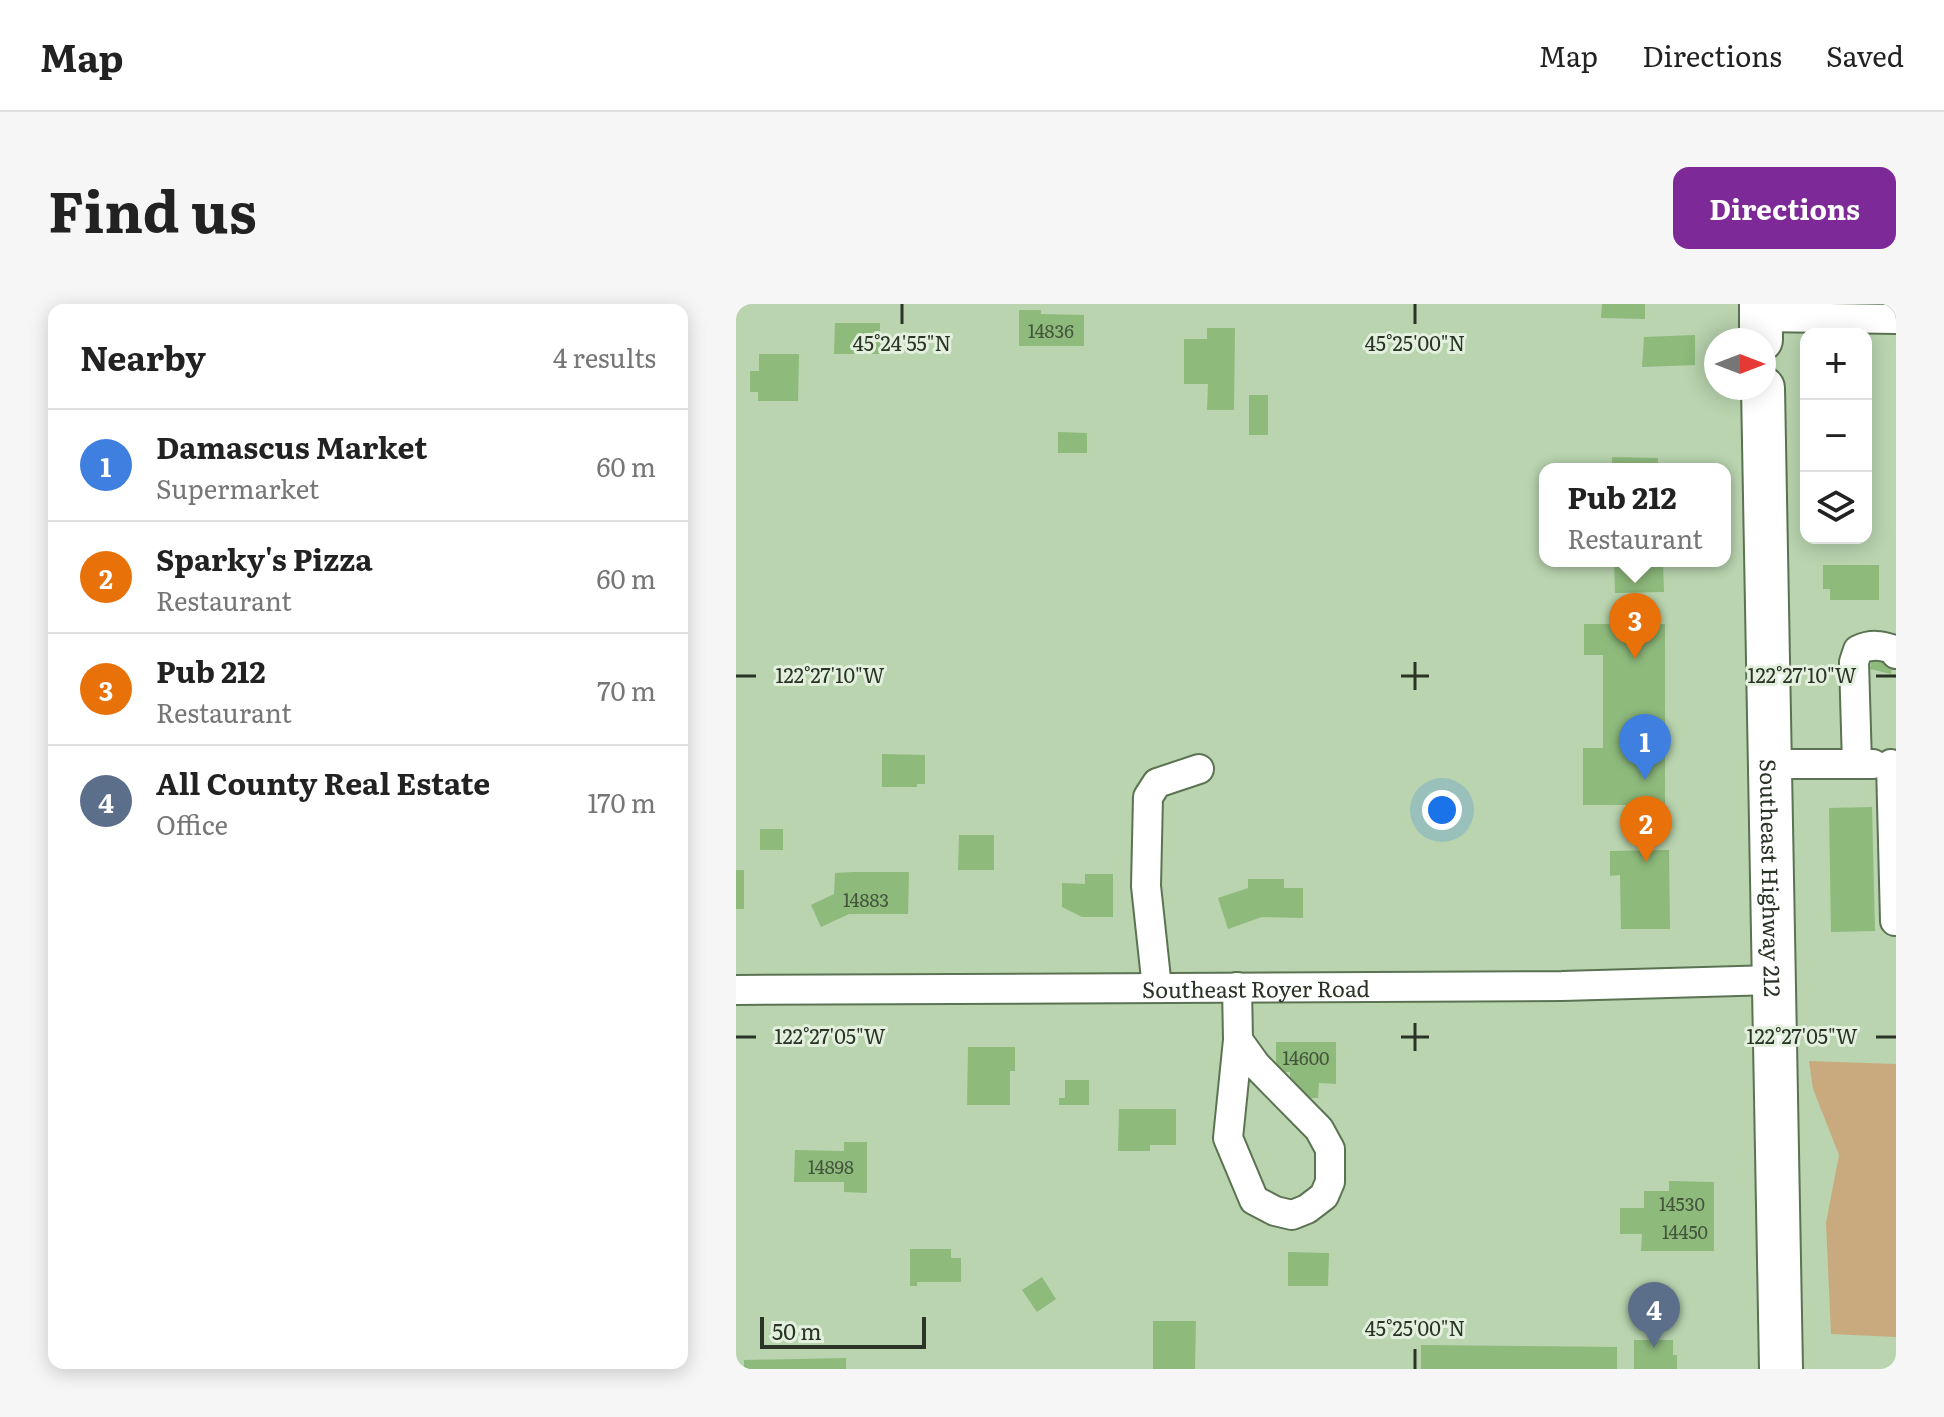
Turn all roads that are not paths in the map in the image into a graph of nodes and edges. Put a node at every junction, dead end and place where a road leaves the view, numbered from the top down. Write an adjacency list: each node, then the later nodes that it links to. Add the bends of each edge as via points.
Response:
1 (1896, 319): 2 (street)
2 (1761, 320)
3 (1763, 400): 5 (highway, Southeast Highway 212)
4 (1896, 654): 6 (street, via 1883,646 1858,650)
5 (1769, 764): 6 (street); 10 (highway, Southeast Highway 212)
6 (1857, 764): 7 (street)
7 (1893, 764): 9 (street)
8 (1199, 769): 12 (street, via 1157,783 1148,797 1146,886)
9 (1895, 921)
10 (1774, 980): 11 (street, Southeast Royer Road); 15 (highway, Southeast Highway 212)
11 (1237, 987): 12 (street, Southeast Royer Road); 14 (street)
12 (1157, 988): 13 (street, Southeast Royer Road)
13 (736, 990)
14 (1238, 1040): 14 (street, via 1319,1129 1330,1149 1330,1182 1324,1196 1292,1215 1254,1200 1228,1138)
15 (1781, 1369)

